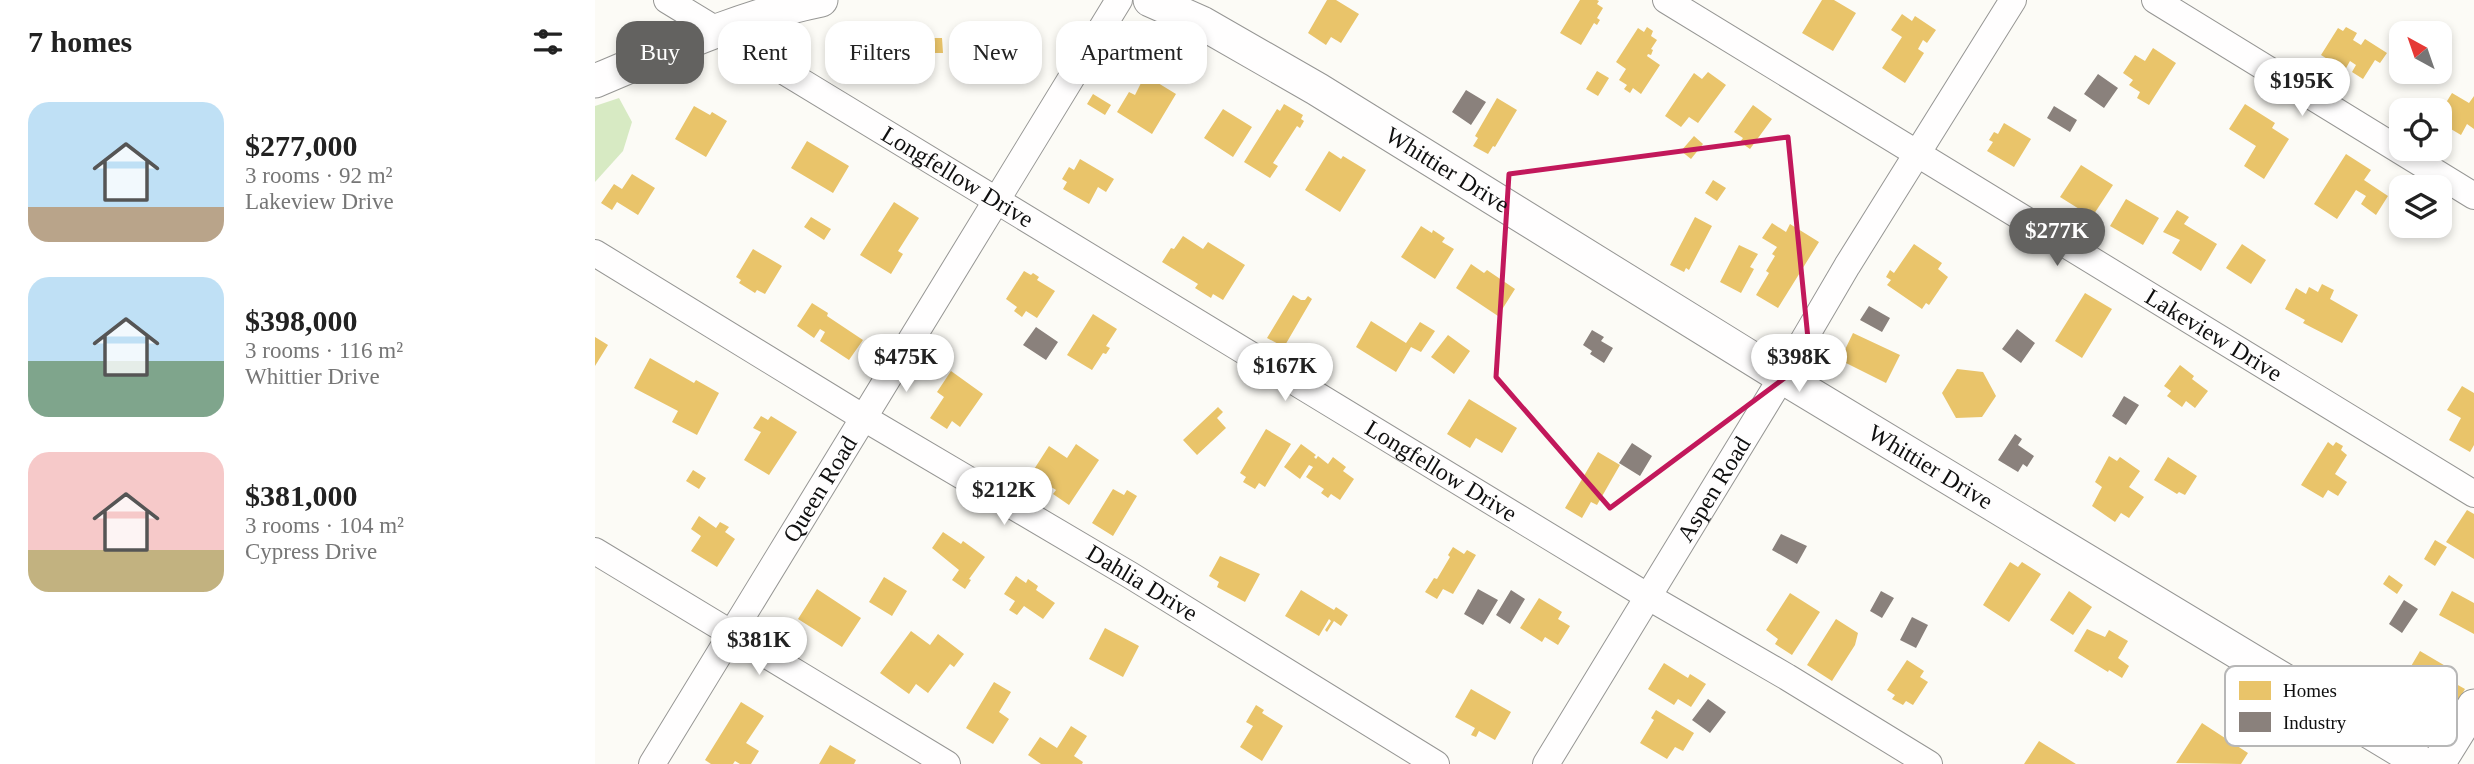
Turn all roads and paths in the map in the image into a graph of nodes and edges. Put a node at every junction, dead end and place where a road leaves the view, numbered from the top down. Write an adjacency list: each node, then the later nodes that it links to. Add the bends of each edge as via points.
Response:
1 (667, 0): 8 (street, Longfellow Drive)
2 (821, 0): 8 (street)
3 (1119, 0): 12 (street, Queen Road)
4 (1150, 0): 14 (street, Whittier Drive, via 1202,23 1317,89)
5 (1666, 0): 10 (street, Lakeview Drive)
6 (2013, 0): 10 (street, Aspen Road)
7 (2155, 0): 11 (street)
8 (717, 30): 9 (street); 12 (street, Longfellow Drive)
9 (595, 81)
10 (1917, 155): 14 (street, Aspen Road); 16 (street, Lakeview Drive)
11 (2474, 196)
12 (997, 201): 15 (street, Queen Road); 18 (street, Longfellow Drive)
13 (595, 253): 15 (street, Dahlia Drive)
14 (1782, 377): 18 (street, Aspen Road); 20 (street, Whittier Drive)
15 (864, 418): 19 (street, Queen Road); 27 (street, Dahlia Drive, via 1131,575)
16 (2474, 494)
17 (595, 551): 19 (street)
18 (1647, 596): 28 (street, Aspen Road); 29 (street, Longfellow Drive)
19 (733, 634): 25 (street, Queen Road); 26 (street)
20 (2261, 666)
21 (2474, 706): 22 (street)
22 (2457, 733)
23 (2393, 746): 30 (street, Whittier Drive)
24 (2449, 746): 31 (street)
25 (652, 764)
26 (947, 764)
27 (1436, 764)
28 (1546, 764)
29 (1929, 764)
30 (2423, 764)
31 (2438, 764)

